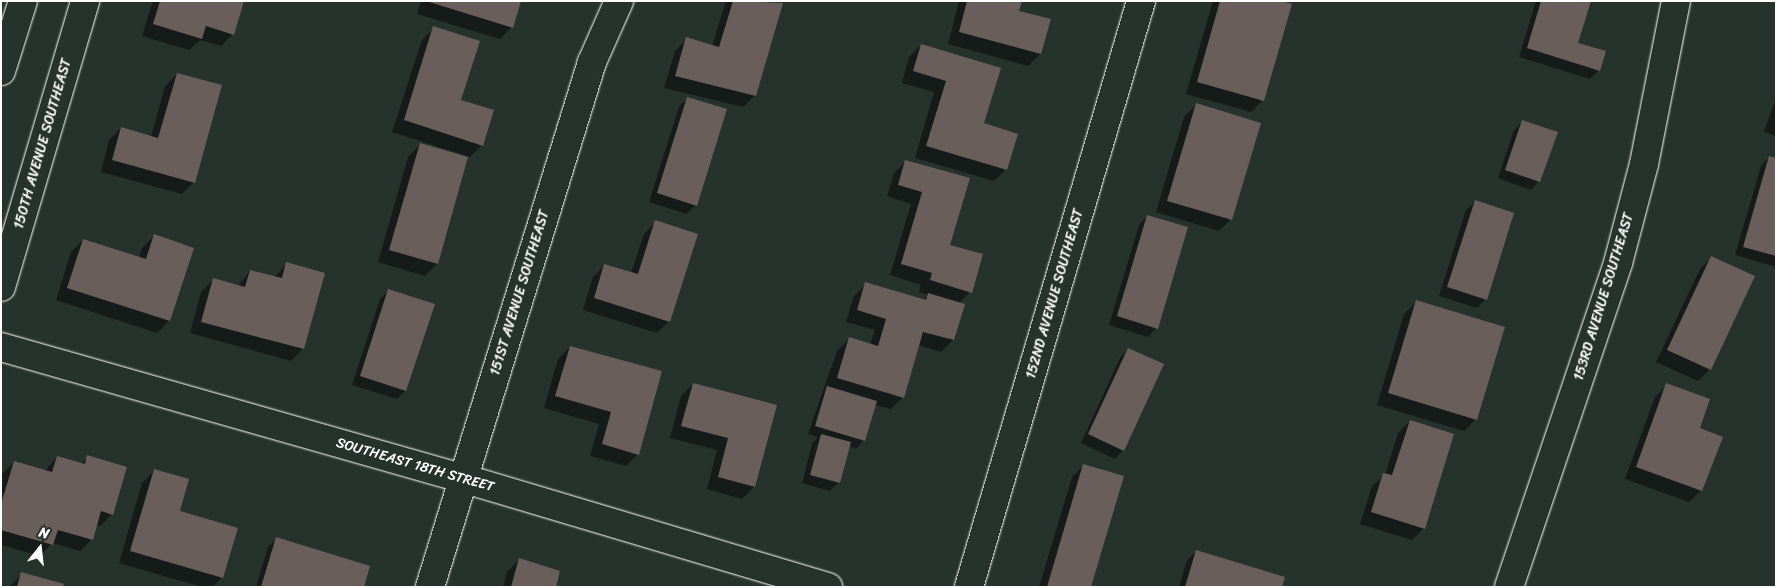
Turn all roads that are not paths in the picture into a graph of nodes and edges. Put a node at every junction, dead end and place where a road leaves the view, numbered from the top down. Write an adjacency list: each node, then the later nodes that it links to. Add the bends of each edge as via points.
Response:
1 (23, 1): 6 (street)
2 (85, 1): 7 (street, 150TH AVENUE SOUTHEAST)
3 (619, 1): 9 (street, 151ST AVENUE SOUTHEAST, via 592,62)
4 (1141, 1): 12 (street, 152ND AVENUE SOUTHEAST)
5 (1676, 1): 13 (street, 153RD AVENUE SOUTHEAST, via 1644,164 1618,263)
6 (1, 72)
7 (1, 286)
8 (1, 348): 9 (street, SOUTHEAST 18TH STREET)
9 (462, 478): 10 (street, 151ST AVENUE SOUTHEAST); 11 (street, SOUTHEAST 18TH STREET)
10 (430, 587)
11 (828, 587)
12 (969, 587)
13 (1509, 587)

